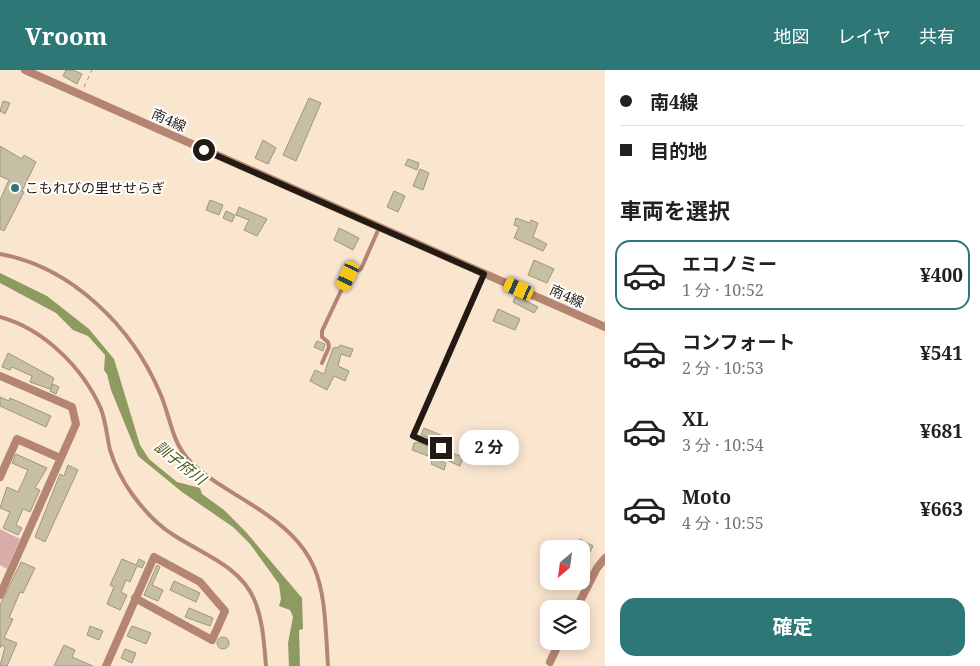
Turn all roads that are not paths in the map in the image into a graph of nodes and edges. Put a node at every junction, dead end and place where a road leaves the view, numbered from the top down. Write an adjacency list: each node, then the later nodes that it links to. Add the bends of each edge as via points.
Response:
1 (25, 70): 2 (street, 南4線)
2 (379, 228): 4 (street, 南4線); 7 (lane, via 361,269 348,276 322,331 329,347)
3 (0, 254): 21 (lane, via 34,263 74,285 112,319 134,346 161,393 178,445 188,459 297,539 308,553 321,588)
4 (484, 274): 6 (street, 南4線); 9 (lane, via 413,436)
5 (0, 318): 20 (lane, via 14,321 57,349 86,383 101,410 118,472 148,514 170,534 226,566 243,582 253,598 262,626)
6 (605, 327)
7 (322, 363)
8 (0, 376): 10 (street, via 72,408 76,424)
9 (441, 448)
10 (60, 458): 11 (street, via 17,439); 14 (street)
11 (4, 459): 12 (street)
12 (0, 476)
13 (605, 558): 16 (street)
14 (0, 595)
15 (135, 598): 15 (street, via 212,640 225,611 200,582 154,557); 19 (street)
16 (581, 600)
17 (556, 650): 18 (street)
18 (550, 662)
19 (106, 666)
20 (266, 666)
21 (328, 666)

